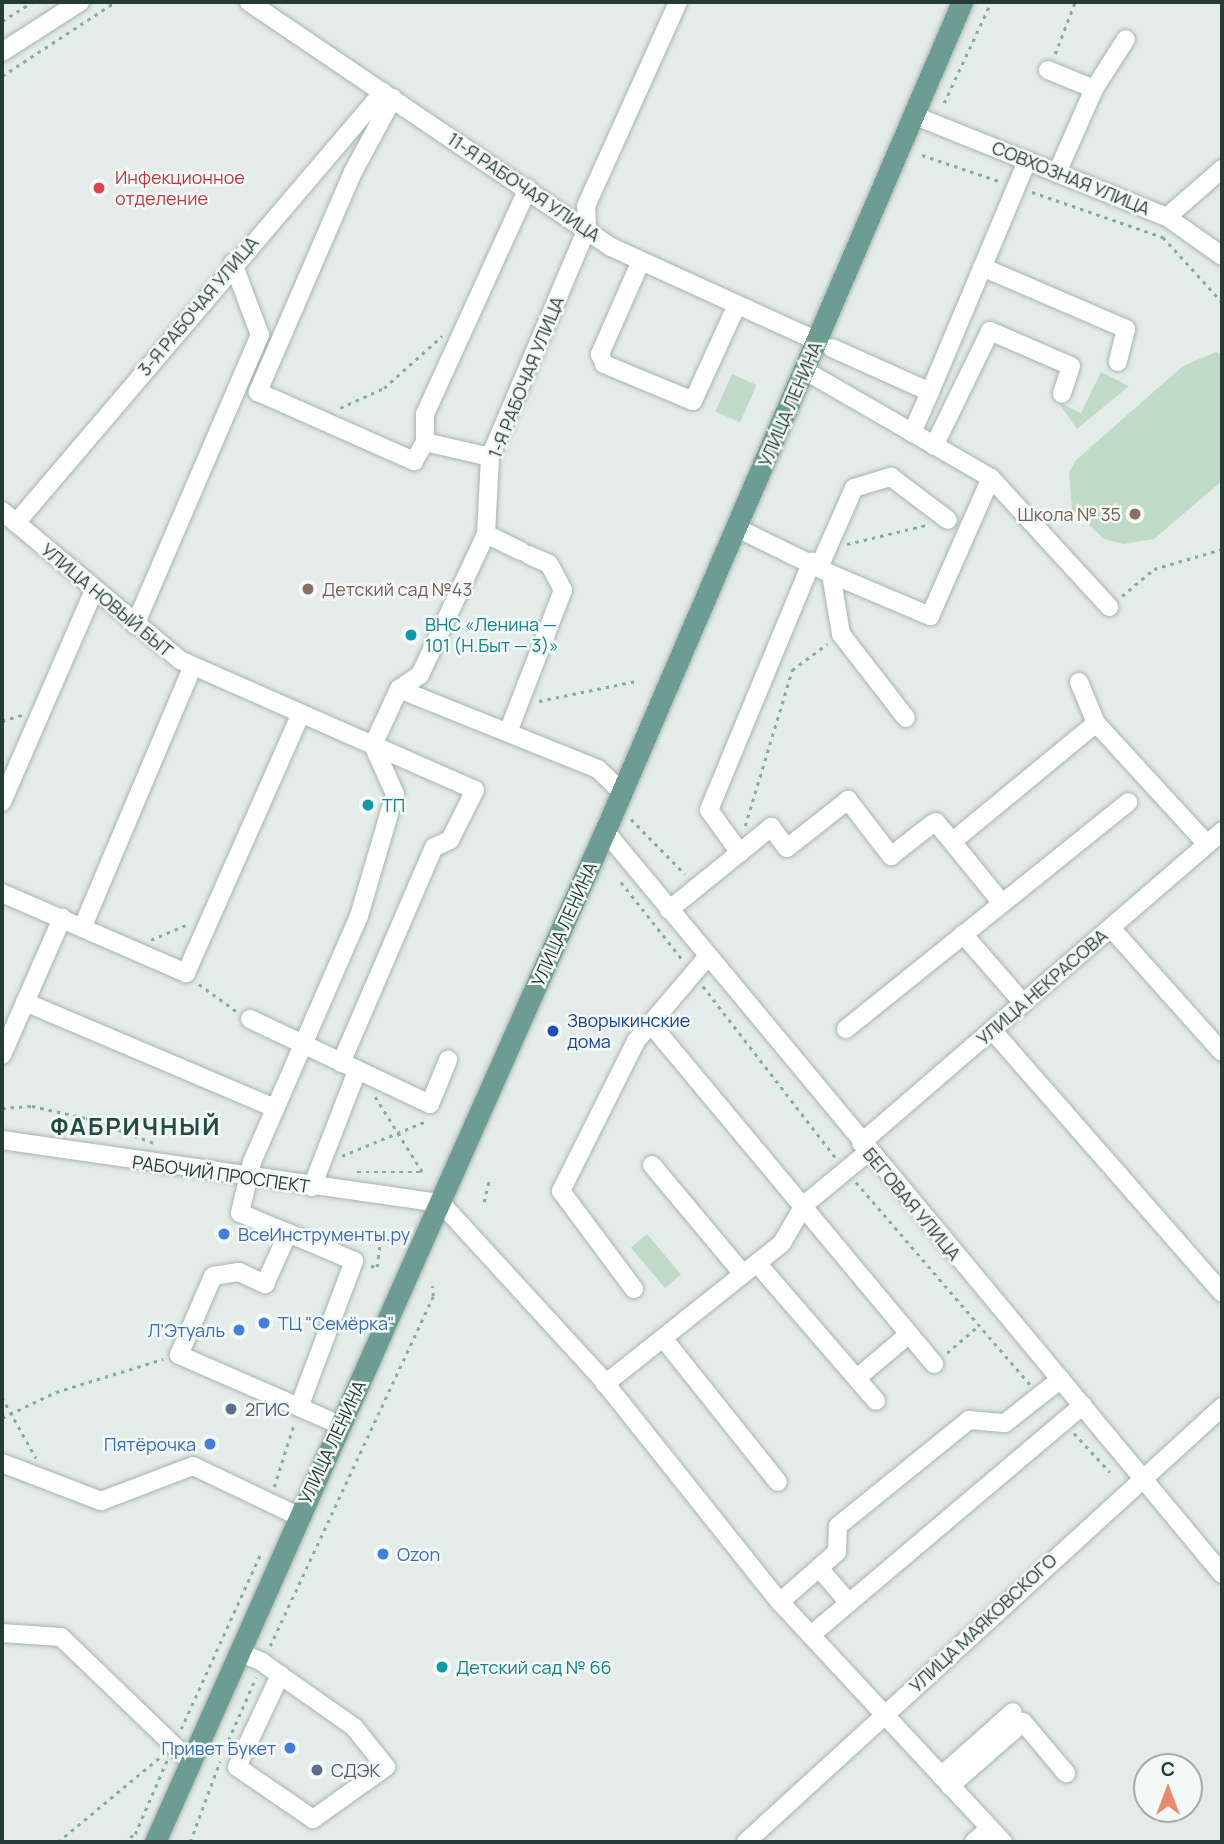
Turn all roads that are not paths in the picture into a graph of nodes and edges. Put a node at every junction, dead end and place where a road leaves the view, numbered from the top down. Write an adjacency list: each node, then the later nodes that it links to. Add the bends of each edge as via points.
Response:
1 (80, 2): 6 (street)
2 (249, 2): 9 (street, 11-Я РАБОЧАЯ УЛИЦА)
3 (678, 2): 16 (street, 1-Я РАБОЧАЯ УЛИЦА, via 586,206)
4 (962, 2): 10 (main road, УЛИЦА ЛЕНИНА)
5 (1126, 39): 8 (street)
6 (2, 52)
7 (1048, 70): 8 (street)
8 (1094, 89): 13 (street)
9 (388, 95): 14 (street, 11-Я РАБОЧАЯ УЛИЦА); 19 (street, 3-Я РАБОЧАЯ УЛИЦА); 26 (street)
10 (913, 115): 11 (street, СОВХОЗНАЯ УЛИЦА); 22 (main road, УЛИЦА ЛЕНИНА)
11 (1027, 161): 13 (street, СОВХОЗНАЯ УЛИЦА); 20 (street)
12 (1222, 169): 15 (street)
13 (1057, 173): 15 (street, СОВХОЗНАЯ УЛИЦА)
14 (528, 188): 16 (street, 11-Я РАБОЧАЯ УЛИЦА); 30 (street, via 425,414)
15 (1167, 217): 17 (street, СОВХОЗНАЯ УЛИЦА)
16 (587, 229): 18 (street, 11-Я РАБОЧАЯ УЛИЦА); 32 (street, 1-Я РАБОЧАЯ УЛИЦА)
17 (1222, 256)
18 (641, 261): 21 (street, 11-Я РАБОЧАЯ УЛИЦА); 21 (street, via 600,354 604,364 693,401)
19 (233, 263): 24 (street, via 260,335); 34 (street, 3-Я РАБОЧАЯ УЛИЦА)
20 (982, 267): 23 (street, via 1126,329); 27 (street)
21 (737, 305): 22 (street, 11-Я РАБОЧАЯ УЛИЦА)
22 (824, 345): 25 (main road, УЛИЦА ЛЕНИНА); 27 (street, 11-Я РАБОЧАЯ УЛИЦА)
23 (1118, 362)
24 (245, 369): 26 (street); 41 (street)
25 (804, 370): 29 (street); 36 (main road, УЛИЦА ЛЕНИНА)
26 (264, 377): 30 (street, via 258,392 414,461)
27 (930, 392): 29 (street)
28 (1062, 394): 31 (street, via 1071,366 990,331)
29 (912, 433): 31 (street)
30 (425, 442): 32 (street)
31 (934, 446): 33 (street)
32 (490, 457): 37 (street, 1-Я РАБОЧАЯ УЛИЦА)
33 (991, 478): 38 (street, via 930,616); 40 (street)
34 (5, 517): 39 (street, УЛИЦА НОВЫЙ БЫТ)
35 (948, 520): 38 (street, via 891,477 854,488)
36 (737, 528): 38 (street); 50 (main road, УЛИЦА ЛЕНИНА)
37 (486, 534): 44 (street, 1-Я РАБОЧАЯ УЛИЦА, via 420,675); 48 (street, via 549,564 562,590)
38 (823, 562): 46 (street, via 841,635); 57 (street, via 709,810)
39 (93, 593): 41 (street, УЛИЦА НОВЫЙ БЫТ); 51 (street)
40 (1109, 607)
41 (135, 625): 42 (street, УЛИЦА НОВЫЙ БЫТ)
42 (193, 666): 45 (street, УЛИЦА НОВЫЙ БЫТ); 62 (street)
43 (1079, 682): 47 (street)
44 (399, 689): 48 (street); 49 (street, 1-Я РАБОЧАЯ УЛИЦА)
45 (301, 714): 49 (street, УЛИЦА НОВЫЙ БЫТ); 62 (street, via 186,973)
46 (906, 718)
47 (1096, 723): 55 (street); 56 (street)
48 (508, 732): 50 (street, via 598,769)
49 (373, 745): 72 (street, via 396,794 359,916); 76 (street, УЛИЦА НОВЫЙ БЫТ, via 475,790 450,840 434,847)
50 (622, 792): 53 (main road, УЛИЦА ЛЕНИНА)
51 (2, 802)
52 (1128, 802): 59 (street)
53 (605, 831): 60 (street, БЕГОВАЯ УЛИЦА); 83 (main road, УЛИЦА ЛЕНИНА)
54 (1222, 831): 56 (street, УЛИЦА НЕКРАСОВА)
55 (953, 841): 57 (street, via 934,823 891,856 848,800 788,848 771,827); 59 (street)
56 (1207, 844): 63 (street, УЛИЦА НЕКРАСОВА)
57 (740, 853): 60 (street)
58 (2, 893): 61 (street)
59 (1001, 902): 64 (street)
60 (669, 910): 65 (street, БЕГОВАЯ УЛИЦА)
61 (61, 918): 62 (street); 66 (street)
62 (83, 926)
63 (1111, 928): 67 (street, УЛИЦА НЕКРАСОВА); 73 (street)
64 (962, 934): 67 (street); 70 (street)
65 (708, 956): 69 (street); 79 (street, БЕГОВАЯ УЛИЦА)
66 (25, 1002): 74 (street); 77 (street)
67 (1023, 1003): 71 (street, УЛИЦА НЕКРАСОВА)
68 (250, 1018): 72 (street)
69 (650, 1023): 84 (street); 87 (street, via 561,1191)
70 (846, 1029)
71 (992, 1030): 79 (street, УЛИЦА НЕКРАСОВА); 88 (street)
72 (301, 1046): 76 (street); 77 (street)
73 (1222, 1052)
74 (2, 1055)
75 (448, 1060): 76 (street, via 430,1104)
76 (349, 1067): 82 (street)
77 (275, 1108): 81 (street)
78 (2, 1140): 81 (street, РАБОЧИЙ ПРОСПЕКТ)
79 (865, 1147): 84 (street, УЛИЦА НЕКРАСОВА); 93 (street, БЕГОВАЯ УЛИЦА)
80 (652, 1165): 86 (street)
81 (248, 1178): 82 (street, РАБОЧИЙ ПРОСПЕКТ); 85 (street, via 240,1213)
82 (312, 1187): 83 (street, РАБОЧИЙ ПРОСПЕКТ)
83 (441, 1203): 94 (street); 99 (main road, УЛИЦА ЛЕНИНА)
84 (804, 1205): 86 (street, УЛИЦА НЕКРАСОВА, via 782,1243); 89 (street)
85 (288, 1233): 98 (street, via 354,1261); 98 (street, via 265,1284 239,1272 213,1276 178,1355)
86 (750, 1269): 90 (street, УЛИЦА НЕКРАСОВА); 92 (street)
87 (634, 1289)
88 (1222, 1293)
89 (909, 1334): 91 (street); 92 (street)
90 (663, 1338): 94 (street, УЛИЦА НЕКРАСОВА); 102 (street)
91 (934, 1364)
92 (857, 1378): 95 (street)
93 (1061, 1379): 96 (street, БЕГОВАЯ УЛИЦА); 104 (street, via 1005,1423 969,1420 838,1526 837,1552)
94 (605, 1384): 106 (street)
95 (876, 1401)
96 (1083, 1405): 101 (street, БЕГОВАЯ УЛИЦА); 107 (street)
97 (1222, 1406): 101 (street, УЛИЦА МАЯКОВСКОГО)
98 (299, 1407): 99 (street)
99 (340, 1424): 103 (main road, УЛИЦА ЛЕНИНА)
100 (2, 1463): 103 (street, via 101,1501 193,1466)
101 (1141, 1475): 105 (street, БЕГОВАЯ УЛИЦА); 113 (street, УЛИЦА МАЯКОВСКОГО)
102 (779, 1482)
103 (298, 1516): 110 (main road, УЛИЦА ЛЕНИНА)
104 (819, 1568): 106 (street); 107 (street)
105 (1222, 1574)
106 (780, 1602): 109 (street)
107 (849, 1603): 109 (street)
108 (2, 1633): 114 (street, via 61,1637)
109 (811, 1635): 113 (street)
110 (239, 1652): 111 (street); 114 (main road, УЛИЦА ЛЕНИНА)
111 (280, 1675): 111 (street, via 354,1727 386,1767 313,1819 237,1768)
112 (1013, 1712): 116 (street)
113 (885, 1715): 116 (street); 119 (street, УЛИЦА МАЯКОВСКОГО)
114 (190, 1761): 118 (main road, УЛИЦА ЛЕНИНА)
115 (1066, 1773): 116 (street, via 1023,1722)
116 (946, 1781): 117 (street)
117 (990, 1828): 120 (street); 121 (street)
118 (155, 1842)
119 (746, 1842)
120 (974, 1842)
121 (1003, 1842)

